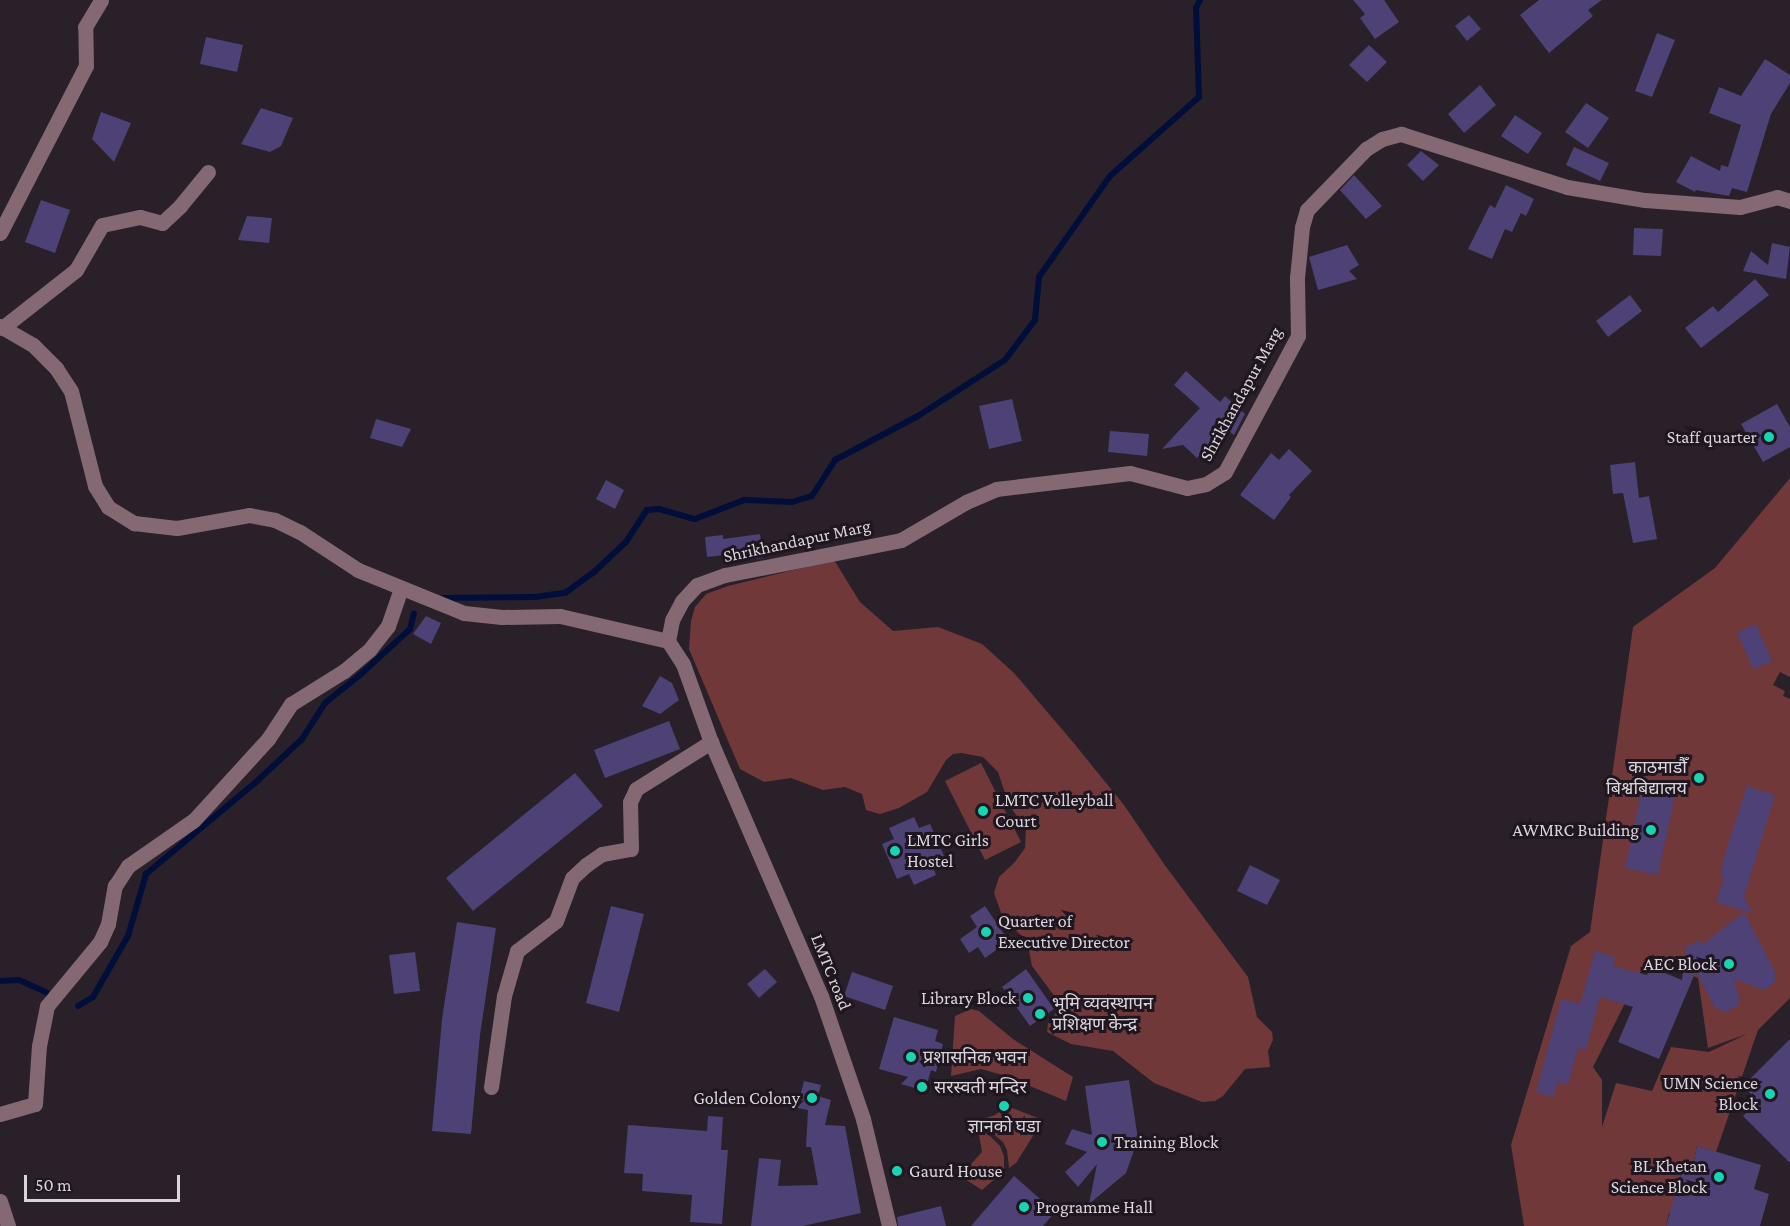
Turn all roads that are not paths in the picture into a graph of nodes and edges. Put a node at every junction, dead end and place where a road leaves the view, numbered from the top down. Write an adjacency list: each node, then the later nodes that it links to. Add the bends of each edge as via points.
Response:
1 (101, 0): 4 (street, via 86,27 87,66)
2 (207, 172): 5 (street, via 162,223 140,217 102,225 76,270)
3 (1790, 201): 7 (street, Shrikhandapur Marg, via 1778,197 1740,207 1645,200 1567,187 1401,134 1382,139 1366,148 1307,210 1297,278 1298,336 1224,472 1206,484 1187,488 1130,473 996,489 901,540 725,575 697,585 672,620)
4 (0, 233)
5 (1, 327): 6 (street, via 33,345 56,368 71,391 95,486 108,507 134,523 177,528 249,515 275,520 358,570)
6 (405, 590): 7 (street, via 442,606 485,616 560,616); 10 (street, via 388,626 370,649 344,671 291,704 268,739 194,820 128,866 115,886 108,924 100,942 47,1006 39,1046 35,1104)
7 (669, 640): 8 (street, LMTC road, via 683,664)
8 (711, 742): 9 (street, via 636,789 630,802 631,849 602,854 586,865 572,878 555,921 517,951 504,996); 13 (street, LMTC road, via 821,996 863,1119)
9 (490, 1087)
10 (0, 1114)
11 (0, 1201): 12 (street)
12 (9, 1226)
13 (890, 1226)

